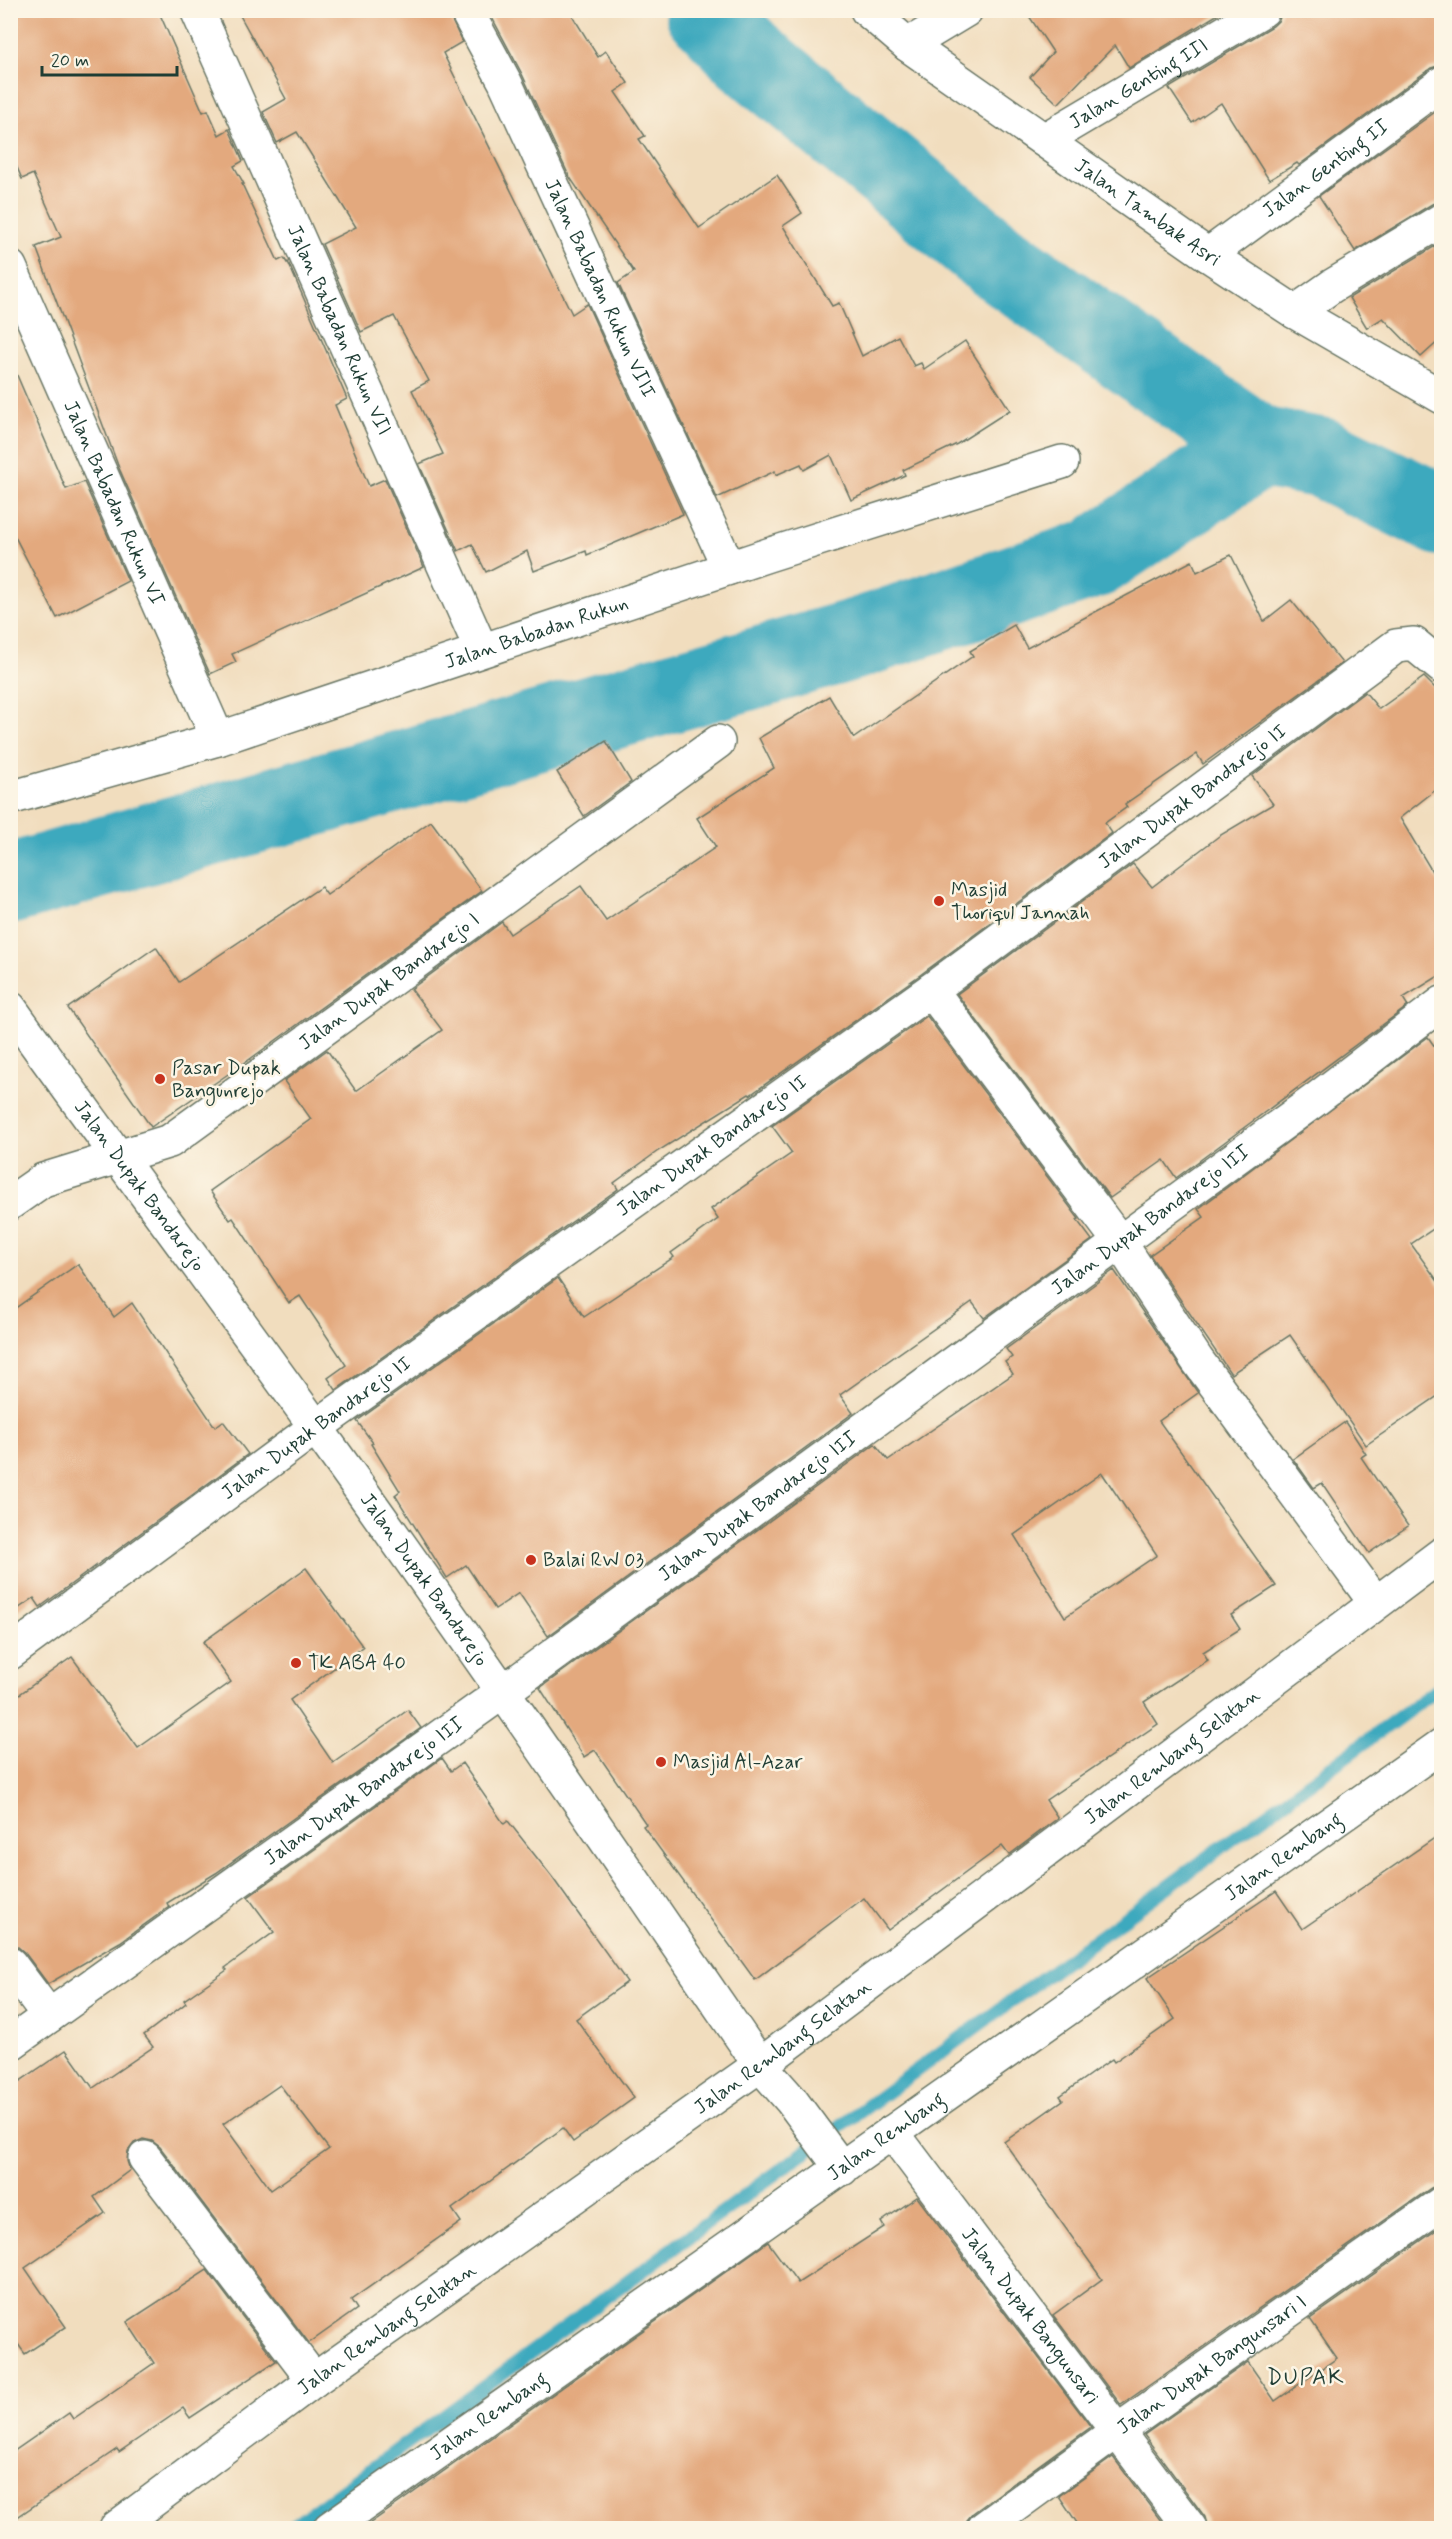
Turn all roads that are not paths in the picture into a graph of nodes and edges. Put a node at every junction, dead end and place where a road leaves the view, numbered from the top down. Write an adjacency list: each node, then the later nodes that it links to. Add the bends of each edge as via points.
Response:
1 (197, 10): 16 (street, Jalan Babadan Rukun VII)
2 (466, 10): 15 (street, Jalan Babadan Rukun VIII, via 505,82)
3 (867, 10): 6 (street, Jalan Tambak Asri)
4 (966, 10): 6 (street)
5 (1263, 10): 8 (street, Jalan Genting III)
6 (908, 45): 8 (street, Jalan Tambak Asri)
7 (1442, 83): 10 (street, Jalan Genting II)
8 (1044, 140): 10 (street, Jalan Tambak Asri)
9 (1442, 220): 12 (street)
10 (1208, 255): 12 (street, Jalan Tambak Asri)
11 (10, 267): 18 (street, Jalan Babadan Rukun VI)
12 (1295, 312): 13 (street, Jalan Tambak Asri)
13 (1442, 397)
14 (1062, 462): 15 (street, Jalan Babadan Rukun)
15 (729, 568): 16 (street, Jalan Babadan Rukun)
16 (481, 649): 18 (street, Jalan Babadan Rukun)
17 (1442, 667): 21 (street, Jalan Dupak Bandarejo II, via 1414,644 1396,646)
18 (218, 739): 20 (street, Jalan Babadan Rukun)
19 (718, 742): 24 (street, Jalan Dupak Bandarejo I, via 170,1141)
20 (10, 798)
21 (931, 990): 26 (street); 27 (street, Jalan Dupak Bandarejo II)
22 (1442, 1003): 26 (street, Jalan Dupak Bandarejo III)
23 (10, 1008): 24 (street, Jalan Dupak Bandarejo)
24 (116, 1156): 25 (street, Jalan Dupak Bandarejo I, via 43,1180); 27 (street, Jalan Dupak Bandarejo)
25 (10, 1203)
26 (1119, 1241): 29 (street, via 1197,1360); 31 (street, Jalan Dupak Bandarejo III)
27 (316, 1427): 30 (street, Jalan Dupak Bandarejo II); 31 (street, Jalan Dupak Bandarejo)
28 (1442, 1554): 29 (street, Jalan Rembang Selatan)
29 (1375, 1602): 36 (street, Jalan Rembang Selatan)
30 (10, 1653)
31 (504, 1691): 34 (street, Jalan Dupak Bandarejo III); 36 (street, Jalan Dupak Bandarejo)
32 (1442, 1745): 37 (street, Jalan Rembang)
33 (10, 1964): 34 (street)
34 (49, 2016): 35 (street, Jalan Dupak Bandarejo III)
35 (10, 2044)
36 (760, 2065): 39 (street, Jalan Dupak Bandarejo); 41 (street, Jalan Rembang Selatan)
37 (892, 2132): 39 (street, Jalan Rembang); 42 (street, Jalan Dupak Bangunsari)
38 (145, 2158): 41 (street)
39 (837, 2163): 44 (street, Jalan Rembang)
40 (1442, 2203): 42 (street, Jalan Dupak Bangunsari I)
41 (314, 2380): 43 (street, Jalan Rembang Selatan)
42 (1116, 2432): 45 (street, Jalan Dupak Bangunsari I); 46 (street, Jalan Dupak Bangunsari)
43 (116, 2529)
44 (330, 2529)
45 (984, 2529)
46 (1190, 2529)

